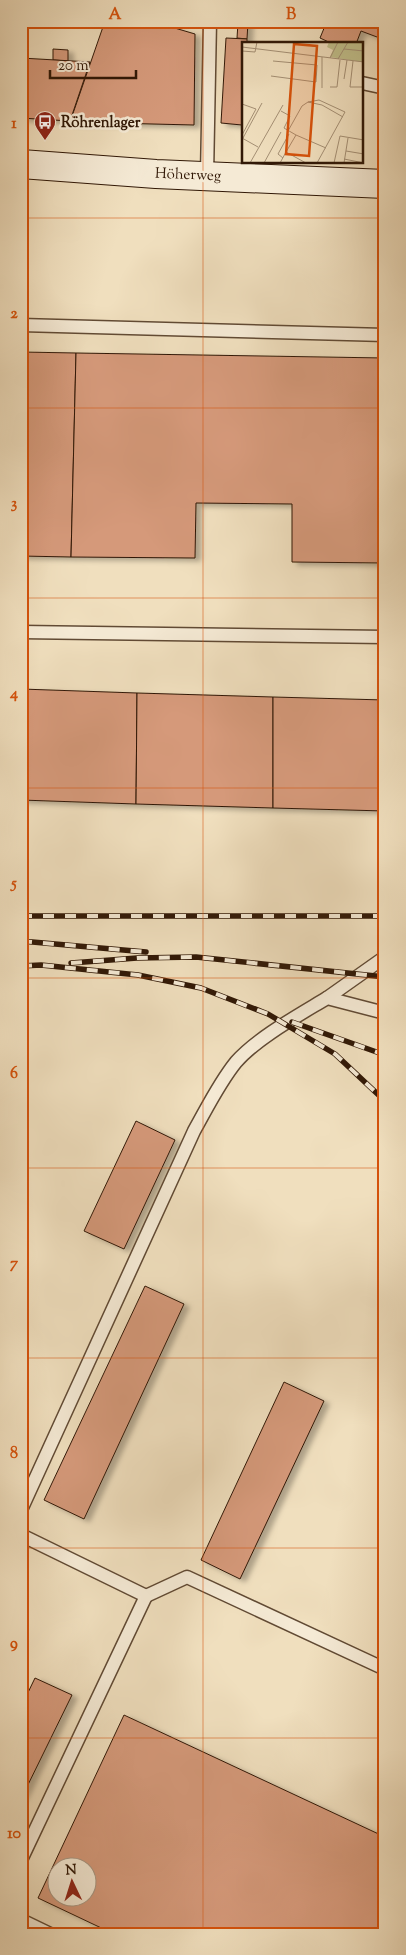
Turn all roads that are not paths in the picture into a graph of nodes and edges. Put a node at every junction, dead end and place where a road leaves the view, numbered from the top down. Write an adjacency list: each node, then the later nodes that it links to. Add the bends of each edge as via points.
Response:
1 (210, 21): 5 (lane)
2 (364, 83): 3 (lane)
3 (385, 88)
4 (21, 164): 5 (street, Höherweg)
5 (208, 175): 6 (street, Höherweg)
6 (385, 184)
7 (21, 324): 8 (lane)
8 (385, 334)
9 (21, 632): 10 (lane)
10 (385, 637)
11 (385, 958): 12 (lane)
12 (327, 998): 13 (lane); 14 (lane, via 254,1045 237,1061 220,1085 194,1131)
13 (385, 1013)
14 (21, 1510)
15 (21, 1534): 16 (lane)
16 (146, 1596): 17 (lane, via 187,1577); 18 (lane)
17 (385, 1669)
18 (21, 1860)
19 (21, 1920): 20 (lane)
20 (50, 1934)

